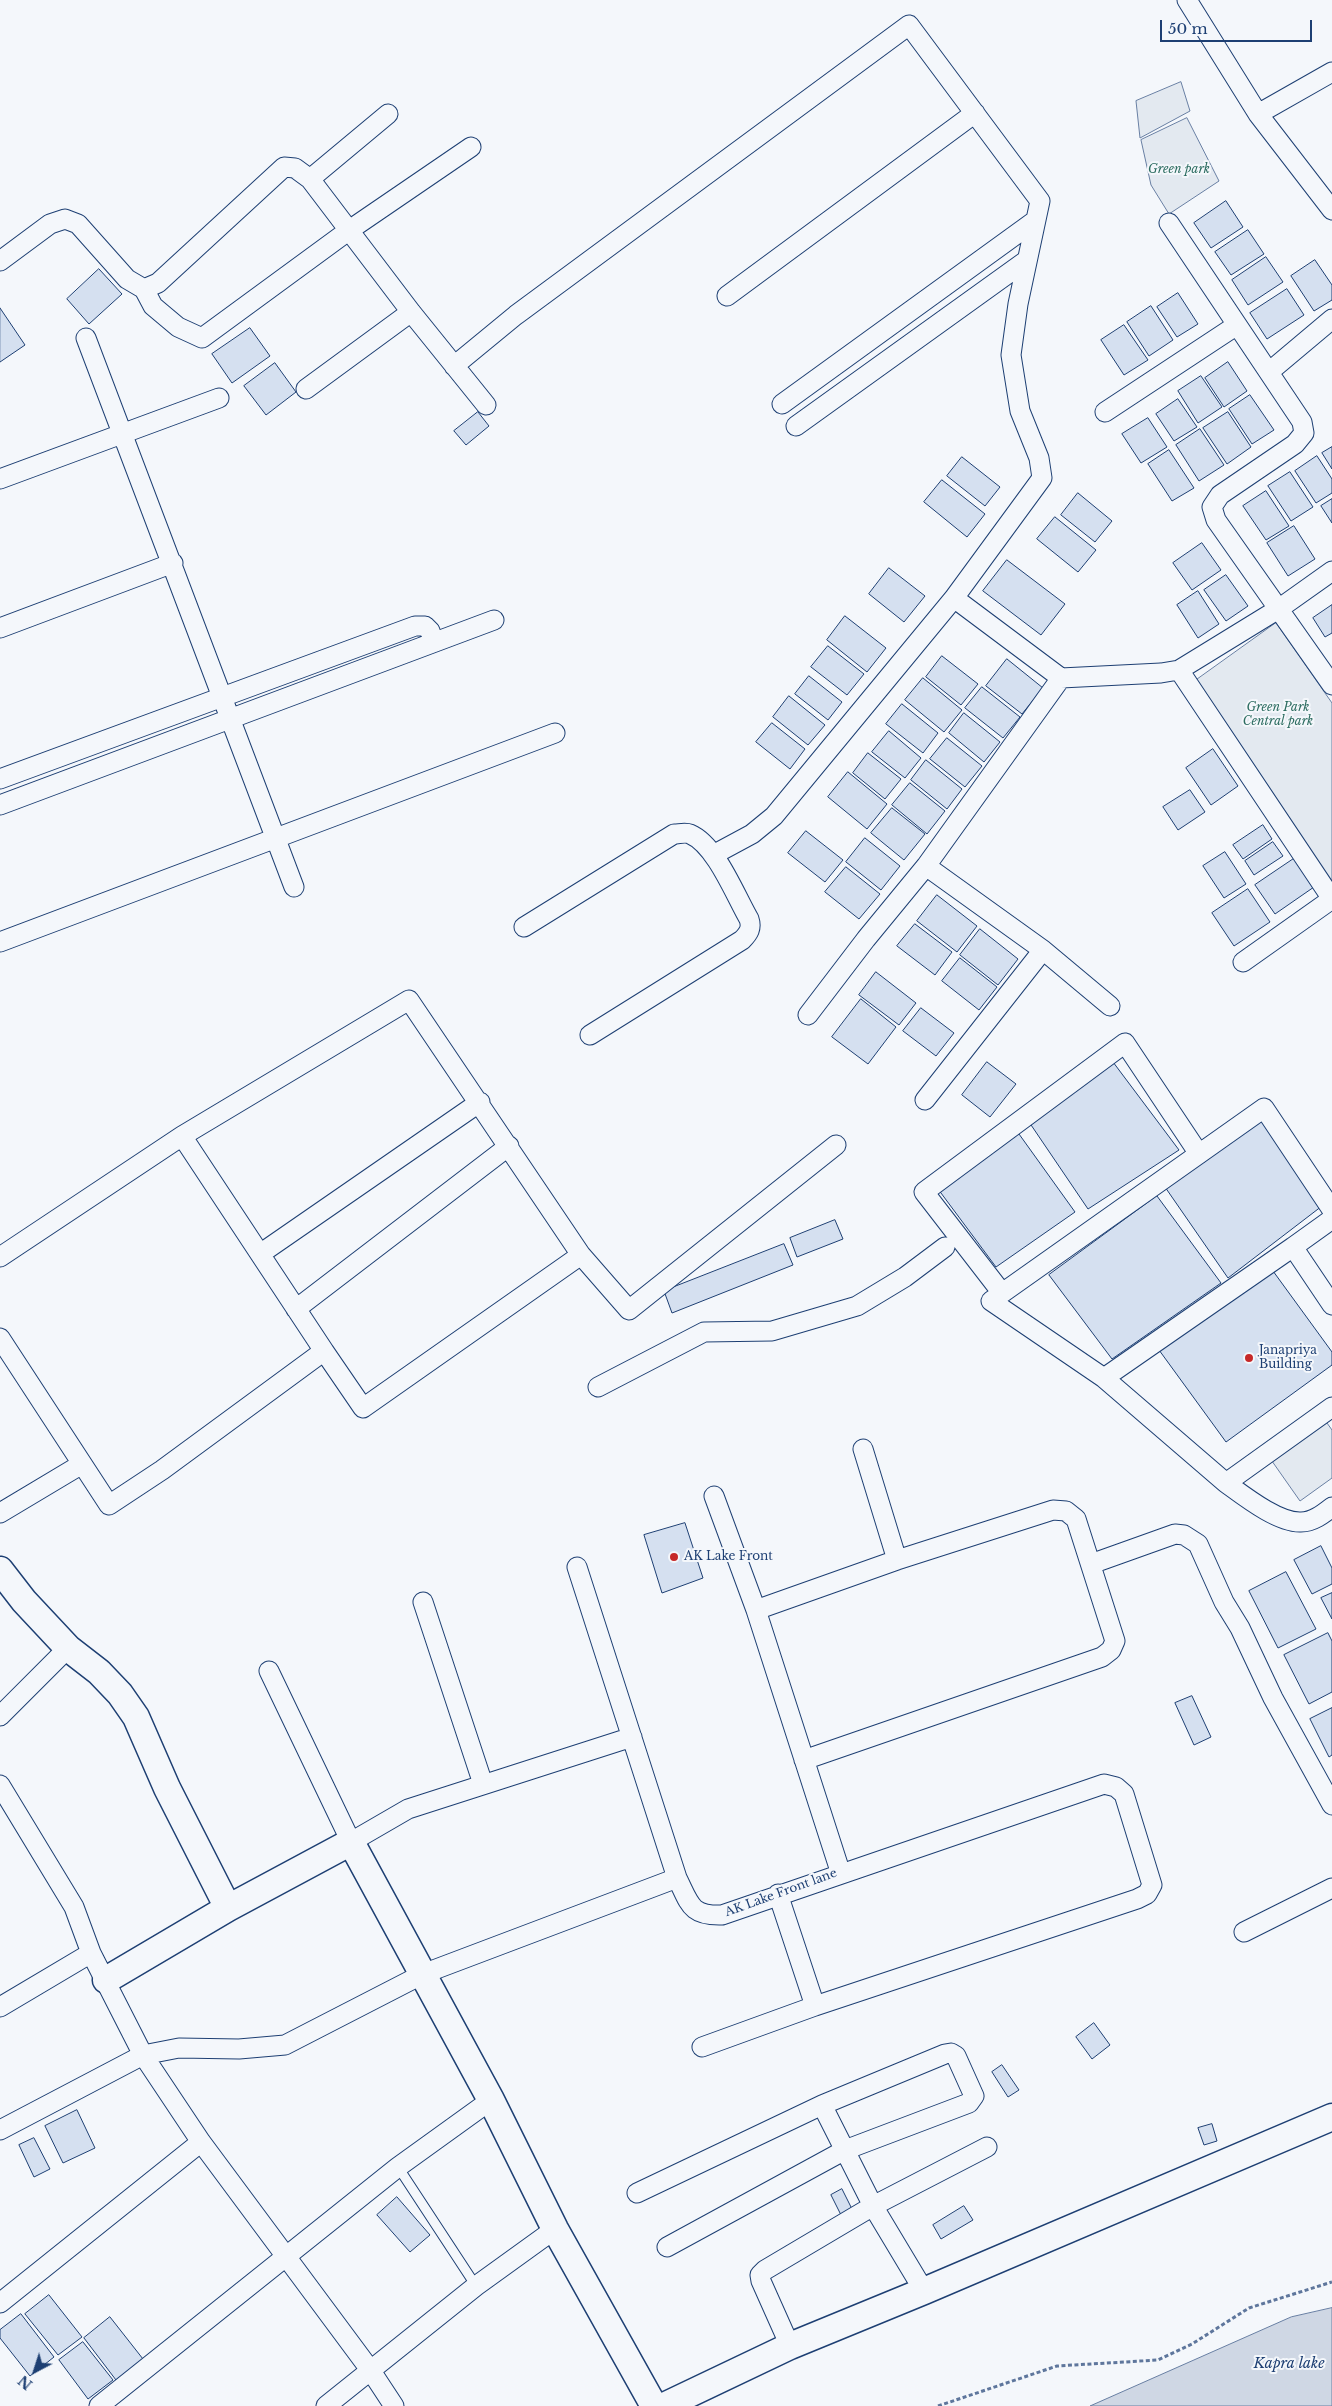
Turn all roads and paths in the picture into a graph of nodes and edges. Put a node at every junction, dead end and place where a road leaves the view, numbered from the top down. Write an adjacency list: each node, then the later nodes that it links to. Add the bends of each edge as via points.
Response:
1 (1191, 1): 5 (street)
2 (1332, 72): 5 (street)
3 (975, 113): 9 (street, via 1040,201); 15 (street); 21 (street, via 909,25 516,315)
4 (388, 114): 7 (street)
5 (1258, 114): 8 (street)
6 (471, 147): 11 (street)
7 (310, 179): 11 (street); 14 (street, via 295,168 284,168 158,283)
8 (1332, 210)
9 (1036, 220): 12 (street); 20 (street)
10 (1169, 223): 18 (street)
11 (348, 231): 14 (street, via 202,338 178,327 153,306); 16 (street)
12 (1027, 260): 23 (street); 34 (street, via 1011,355 1020,411 1039,458 1042,478)
13 (0, 261): 14 (street, via 50,224 65,220 78,224 127,279)
14 (144, 289)
15 (727, 296)
16 (411, 312): 21 (street); 24 (street)
17 (1332, 319): 22 (street)
18 (1237, 325): 22 (street); 28 (street)
19 (86, 338): 30 (street)
20 (837, 364): 23 (street); 26 (street)
21 (454, 366): 27 (street)
22 (1268, 372): 35 (street, via 1302,422 1304,434 1295,444 1220,495 1212,507 1216,520)
23 (852, 386): 29 (street)
24 (306, 389)
25 (219, 398): 30 (street)
26 (782, 404)
27 (486, 405)
28 (1105, 412)
29 (796, 426)
30 (124, 433): 31 (street); 32 (street)
31 (0, 479)
32 (173, 563): 37 (street); 42 (street)
33 (1332, 572): 35 (street)
34 (954, 598): 40 (street); 48 (street, via 774,816 752,834)
35 (1280, 608): 39 (street); 41 (street)
36 (494, 620): 38 (street)
37 (0, 628)
38 (434, 642): 42 (street, via 425,626 415,626); 43 (street)
39 (1179, 670): 40 (street); 51 (street)
40 (1061, 678): 49 (street)
41 (1332, 685)
42 (223, 697): 43 (street); 45 (street)
43 (231, 718): 46 (street); 47 (street)
44 (555, 733): 47 (street)
45 (0, 779)
46 (0, 805)
47 (276, 838): 50 (street); 53 (street)
48 (713, 855): 52 (street, via 699,839 688,833 674,834); 58 (street, via 749,919 748,934)
49 (926, 866): 54 (street); 57 (street)
50 (294, 887)
51 (1332, 899): 55 (street)
52 (524, 927)
53 (0, 942)
54 (1043, 950): 56 (street); 59 (street)
55 (1243, 962)
56 (1110, 1006)
57 (808, 1016)
58 (590, 1035)
59 (925, 1100)
60 (480, 1102): 61 (street, via 409,1000); 63 (street); 69 (street)
61 (182, 1136): 69 (street); 71 (street)
62 (836, 1145): 70 (street, via 629,1310)
63 (509, 1146): 70 (street); 74 (street)
64 (1199, 1154): 65 (street, via 1264,1108); 72 (street); 72 (street, via 1125,1043 924,1192)
65 (1332, 1210)
66 (1332, 1219): 68 (street)
67 (945, 1247): 78 (street, via 857,1306 772,1331 704,1332)
68 (1293, 1247): 73 (street); 77 (street)
69 (260, 1254): 74 (street)
70 (581, 1254): 76 (street, via 363,1408)
71 (0, 1257)
72 (1002, 1293): 77 (street, via 991,1301)
73 (1332, 1305)
74 (296, 1308): 76 (street)
75 (0, 1338): 81 (street)
76 (324, 1351): 81 (street, via 109,1505)
77 (1104, 1378): 82 (street)
78 (598, 1387)
79 (1332, 1408): 82 (street)
80 (863, 1449): 86 (street)
81 (82, 1464): 85 (street)
82 (1226, 1483): 84 (street, via 1284,1520 1301,1522 1315,1519)
83 (714, 1496): 91 (street, AK Lake Front lane)
84 (1332, 1508)
85 (0, 1513)
86 (897, 1560): 87 (street, via 1053,1510 1066,1511 1076,1519); 91 (street)
87 (1091, 1564): 96 (street, via 1115,1641 1112,1650 1102,1657); 99 (street, via 1175,1534 1184,1535 1198,1544 1273,1698)
88 (577, 1567): 95 (street, AK Lake Front lane)
89 (0, 1570): 92 (street)
90 (423, 1602): 97 (street)
91 (756, 1610): 96 (street, AK Lake Front lane)
92 (68, 1648): 94 (street); 105 (street, via 104,1677 136,1717)
93 (269, 1671): 100 (street)
94 (0, 1716)
95 (632, 1737): 97 (street); 102 (street, AK Lake Front lane)
96 (804, 1760): 101 (street, AK Lake Front lane)
97 (483, 1784): 100 (street, via 408,1809)
98 (0, 1785): 107 (street, via 74,1907)
99 (1332, 1805)
100 (352, 1842): 105 (street); 108 (street)
101 (841, 1874): 104 (street, AK Lake Front lane); 110 (street, via 1104,1784 1116,1787 1124,1794 1152,1885 1147,1894 1137,1899)
102 (677, 1878): 104 (street, AK Lake Front lane, via 692,1907 705,1916 722,1915); 108 (street)
103 (1332, 1888): 106 (street)
104 (778, 1894): 110 (street)
105 (228, 1908): 109 (street)
106 (1244, 1932)
107 (91, 1953): 109 (street); 111 (street)
108 (422, 1974): 113 (street, via 285,2045 239,2049 179,2048); 114 (street)
109 (106, 1980): 113 (street)
110 (815, 2006): 112 (street)
111 (0, 2007)
112 (702, 2047)
113 (144, 2055): 117 (street); 118 (street)
114 (491, 2100): 121 (street); 124 (street)
115 (822, 2105): 120 (street); 120 (street, via 945,2054 956,2056 974,2096 972,2100); 122 (street)
116 (1332, 2117): 129 (street)
117 (0, 2130)
118 (202, 2142): 126 (street); 130 (street)
119 (987, 2147): 123 (street)
120 (845, 2150): 123 (street); 125 (street)
121 (398, 2167): 126 (street); 128 (lane)
122 (638, 2193)
123 (873, 2206): 129 (street); 131 (street, via 760,2276)
124 (555, 2229): 128 (street); 136 (street)
125 (667, 2247)
126 (286, 2257): 132 (street); 133 (street)
127 (1332, 2282): 138 (path, via 1249,2308 1192,2344 1158,2360 1057,2366)
128 (476, 2286): 132 (street)
129 (924, 2291): 131 (street)
130 (0, 2303)
131 (790, 2346): 137 (street)
132 (371, 2371): 134 (street); 135 (street)
133 (99, 2406)
134 (326, 2406)
135 (394, 2406)
136 (654, 2406)
137 (664, 2406)
138 (938, 2406)

